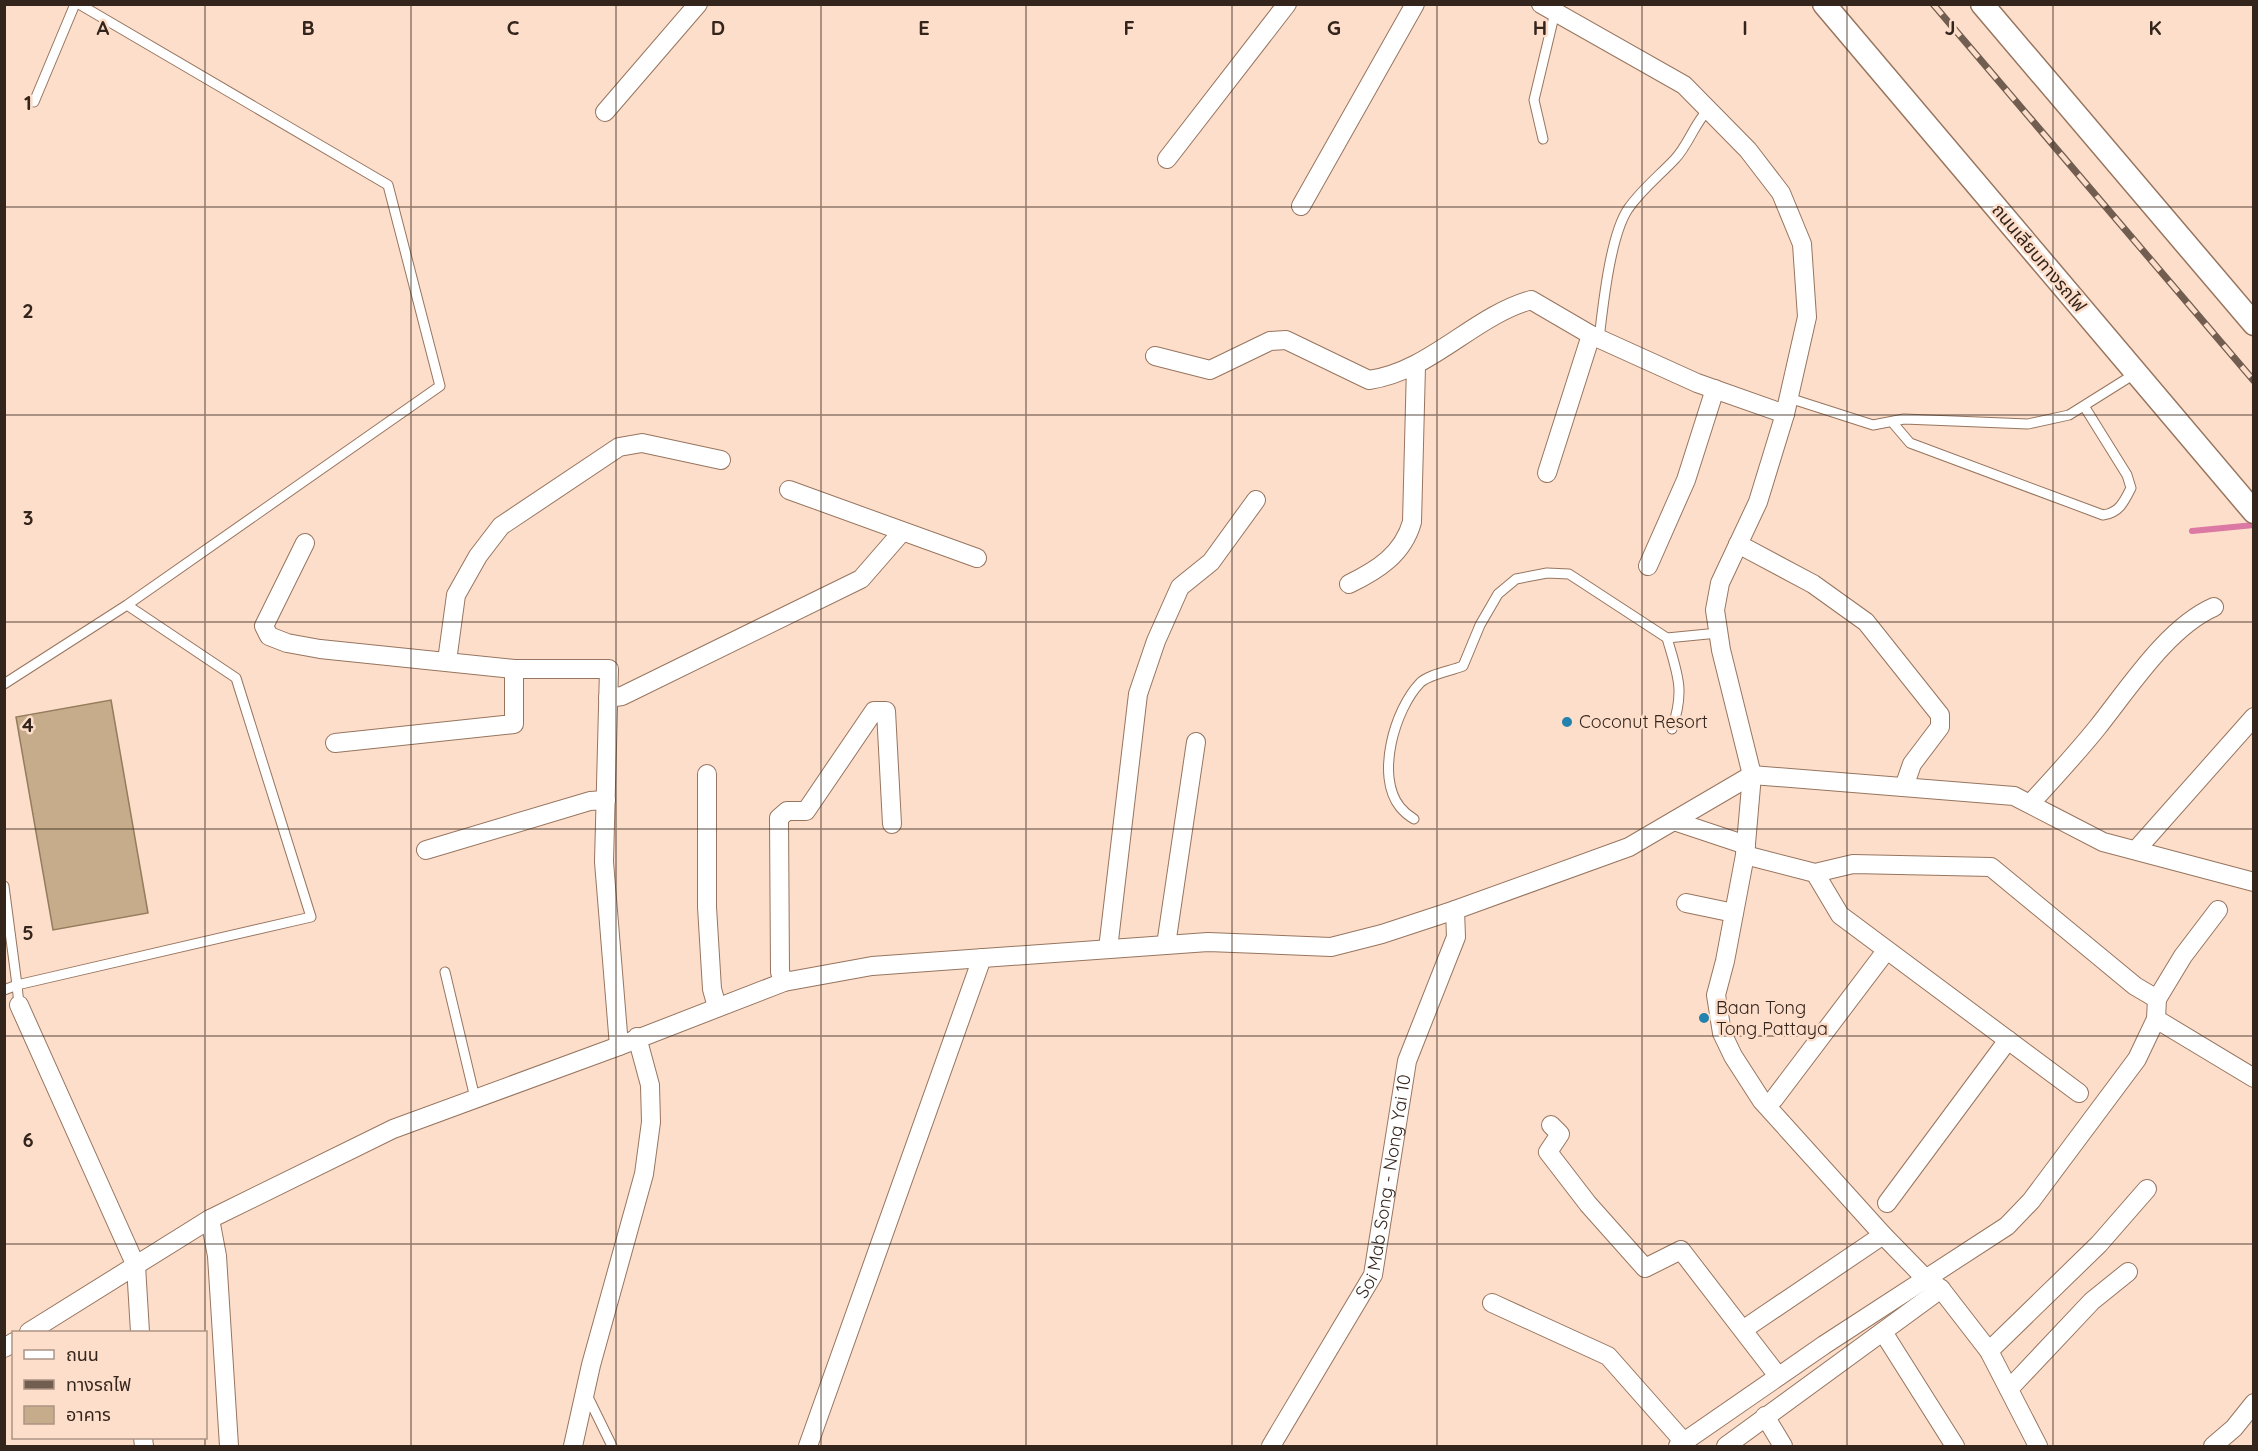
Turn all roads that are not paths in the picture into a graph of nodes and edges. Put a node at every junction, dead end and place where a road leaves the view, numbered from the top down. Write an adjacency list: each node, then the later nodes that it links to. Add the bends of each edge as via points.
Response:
1 (77, 4): 8 (lane); 34 (lane, via 388,185 440,386)
2 (698, 4): 10 (street)
3 (1287, 4): 12 (street)
4 (1415, 4): 13 (street)
5 (1824, 4): 18 (street, ถนนเลียบทางรถไฟ)
6 (1982, 4): 14 (street)
7 (1548, 8): 9 (street, via 1684,85); 11 (lane, via 1534,100)
8 (34, 102)
9 (1708, 110): 15 (lane, via 1675,158 1626,211); 20 (street, via 1748,150 1781,193 1802,244 1808,317)
10 (605, 112)
11 (1543, 139)
12 (1167, 159)
13 (1301, 206)
14 (2250, 315)
15 (1595, 337): 17 (street, via 1531,300 1512,305); 19 (street); 24 (street)
16 (1155, 356): 17 (street, via 1210,370 1270,341 1286,340 1369,381)
17 (1416, 366): 33 (street, via 1412,522 1407,539 1396,554)
18 (2136, 373): 21 (lane); 27 (street, ถนนเลียบทางรถไฟ)
19 (1715, 389): 20 (street); 32 (street, via 1686,480)
20 (1787, 406): 22 (lane, via 1873,425); 30 (street, via 1758,502)
21 (2085, 406): 22 (lane, via 2069,415 2028,424 1916,419); 22 (lane, via 2131,488 2112,514 2103,515 1910,443)
22 (1892, 422)
23 (721, 460): 38 (street, via 630,443 501,526 456,595)
24 (1547, 473)
25 (789, 490): 28 (street)
26 (1256, 500): 65 (street, via 1211,562 1180,586 1138,694)
27 (2253, 512)
28 (901, 533): 31 (street); 41 (street, via 861,579 622,696)
29 (305, 543): 38 (street, via 264,626 269,636 320,649)
30 (1738, 543): 36 (street, via 1720,583 1715,610); 48 (street, via 1813,584 1866,622 1940,715 1940,727 1912,764)
31 (977, 558)
32 (1648, 566)
33 (1349, 584)
34 (127, 606): 40 (lane); 70 (lane, via 236,678 311,917)
35 (2214, 607): 50 (street, via 2196,614 2168,642)
36 (1718, 633): 37 (lane); 47 (street)
37 (1666, 638): 43 (lane, via 1681,687); 51 (lane, via 1569,574 1547,573 1516,579 1498,594 1479,625 1463,666 1422,681 1402,709 1394,731 1389,774 1400,807)
38 (447, 661): 39 (street)
39 (514, 669): 41 (street, via 609,669); 45 (street, via 514,724)
40 (4, 684)
41 (608, 698): 49 (street)
42 (2253, 717): 56 (street)
43 (1672, 729)
44 (1196, 742): 64 (street)
45 (335, 743)
46 (707, 774): 74 (street, via 706,907 712,989)
47 (1752, 775): 48 (street); 52 (street); 55 (street)
48 (1904, 787): 50 (street, via 2014,796)
49 (606, 800): 54 (street, via 590,801); 78 (street, via 604,862)
50 (2030, 804): 56 (street, via 2103,842)
51 (1414, 819)
52 (1674, 821): 55 (street); 61 (street, via 1629,847)
53 (891, 824): 69 (street, via 886,711 874,711 806,812 788,811 779,818 780,972)
54 (426, 850)
55 (1745, 850): 57 (street); 63 (street)
56 (2136, 850): 58 (street)
57 (1815, 873): 66 (street, via 1840,915); 72 (street, via 1853,864 1991,867 2135,986)
58 (2253, 882)
59 (4, 886): 70 (lane)
60 (1686, 903): 63 (street)
61 (1455, 910): 64 (street, via 1331,947 1208,942); 108 (street, Soi Mab Song - Nong Yai 10, via 1456,937 1407,1061 1373,1275)
62 (2218, 910): 72 (street)
63 (1734, 913): 87 (street, via 1716,995 1722,1033 1762,1101)
64 (1166, 945): 65 (street)
65 (1108, 949): 67 (street)
66 (1886, 951): 77 (street); 82 (street)
67 (982, 958): 69 (street, via 872,966); 107 (street)
68 (445, 972): 81 (lane)
69 (784, 982): 74 (street)
70 (17, 985): 71 (lane); 73 (lane)
71 (4, 990)
72 (2157, 999): 75 (street)
73 (19, 1005): 88 (street)
74 (717, 1007): 76 (street)
75 (2156, 1019): 79 (street); 90 (street, via 2137,1059 2031,1201 2007,1226)
76 (637, 1037): 78 (street); 100 (street, via 650,1085 651,1122 644,1174)
77 (2008, 1040): 80 (street); 85 (street)
78 (619, 1046): 81 (street)
79 (2253, 1078)
80 (2079, 1093)
81 (475, 1098): 86 (street, via 393,1129)
82 (1774, 1099)
83 (1551, 1125): 98 (street, via 1560,1134 1548,1152 1588,1204 1646,1268 1681,1250)
84 (2147, 1189): 97 (street, via 2099,1244)
85 (1887, 1203)
86 (210, 1219): 88 (street); 104 (street, via 217,1257)
87 (1883, 1235): 90 (street); 93 (street)
88 (136, 1266): 94 (street); 95 (street)
89 (2128, 1272): 99 (street, via 2092,1301)
90 (1925, 1278): 91 (street); 98 (street)
91 (1941, 1289): 96 (street); 97 (street)
92 (1492, 1303): 103 (street, via 1608,1356)
93 (1750, 1325)
94 (31, 1331)
95 (140, 1331)
96 (1882, 1332): 102 (street); 111 (street)
97 (1989, 1351): 99 (street)
98 (1778, 1376): 103 (street)
99 (2009, 1389): 112 (street)
100 (585, 1390): 105 (street); 106 (lane)
101 (2253, 1403): 113 (street, via 2234,1428)
102 (1765, 1416): 109 (street); 110 (street)
103 (1681, 1444)
104 (229, 1446)
105 (573, 1446)
106 (612, 1446)
107 (808, 1446)
108 (1271, 1446)
109 (1726, 1446)
110 (1783, 1446)
111 (1955, 1446)
112 (2038, 1446)
113 (2213, 1446)

